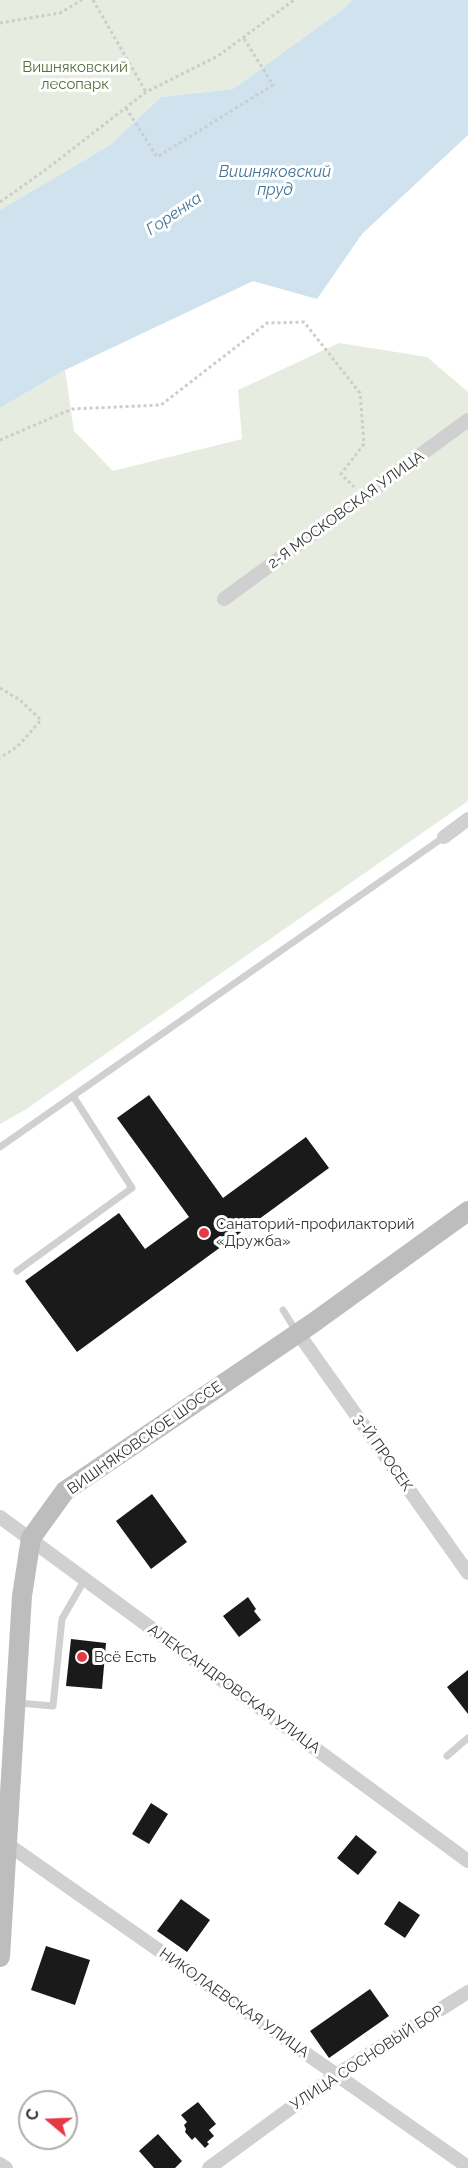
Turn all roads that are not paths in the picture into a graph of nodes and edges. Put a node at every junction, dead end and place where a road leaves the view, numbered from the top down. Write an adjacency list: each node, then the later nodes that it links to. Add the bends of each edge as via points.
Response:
1 (468, 420): 2 (street, 2-Я МОСКОВСКАЯ УЛИЦА)
2 (224, 599)
3 (468, 819): 4 (street)
4 (444, 837): 5 (lane)
5 (73, 1096): 6 (lane); 8 (lane, via 132,1188)
6 (0, 1147)
7 (468, 1211): 10 (street, ВИШНЯКОВСКОЕ ШОССЕ)
8 (17, 1271)
9 (283, 1310): 10 (lane)
10 (298, 1333): 12 (street, ВИШНЯКОВСКОЕ ШОССЕ, via 65,1491); 13 (street, 3-Й ПРОСЕК)
11 (0, 1517): 12 (street, АЛЕКСАНДРОВСКАЯ УЛИЦА)
12 (31, 1539): 14 (street, АЛЕКСАНДРОВСКАЯ УЛИЦА); 15 (street, ВИШНЯКОВСКОЕ ШОССЕ, via 22,1596)
13 (468, 1573)
14 (86, 1578): 15 (lane, via 62,1619 53,1706); 19 (street, АЛЕКСАНДРОВСКАЯ УЛИЦА)
15 (15, 1703): 18 (street, ВИШНЯКОВСКОЕ ШОССЕ)
16 (468, 1738): 17 (lane)
17 (447, 1756)
18 (3, 1842): 20 (street, ВИШНЯКОВСКОЕ ШОССЕ); 22 (street, НИКОЛАЕВСКАЯ УЛИЦА)
19 (468, 1862)
20 (0, 1957)
21 (468, 1992): 22 (street, УЛИЦА СОСНОВЫЙ БОР)
22 (336, 2075): 24 (street, НИКОЛАЕВСКАЯ УЛИЦА); 26 (street, УЛИЦА СОСНОВЫЙ БОР)
23 (0, 2164): 25 (street)
24 (468, 2167)
25 (6, 2168)
26 (209, 2168)

